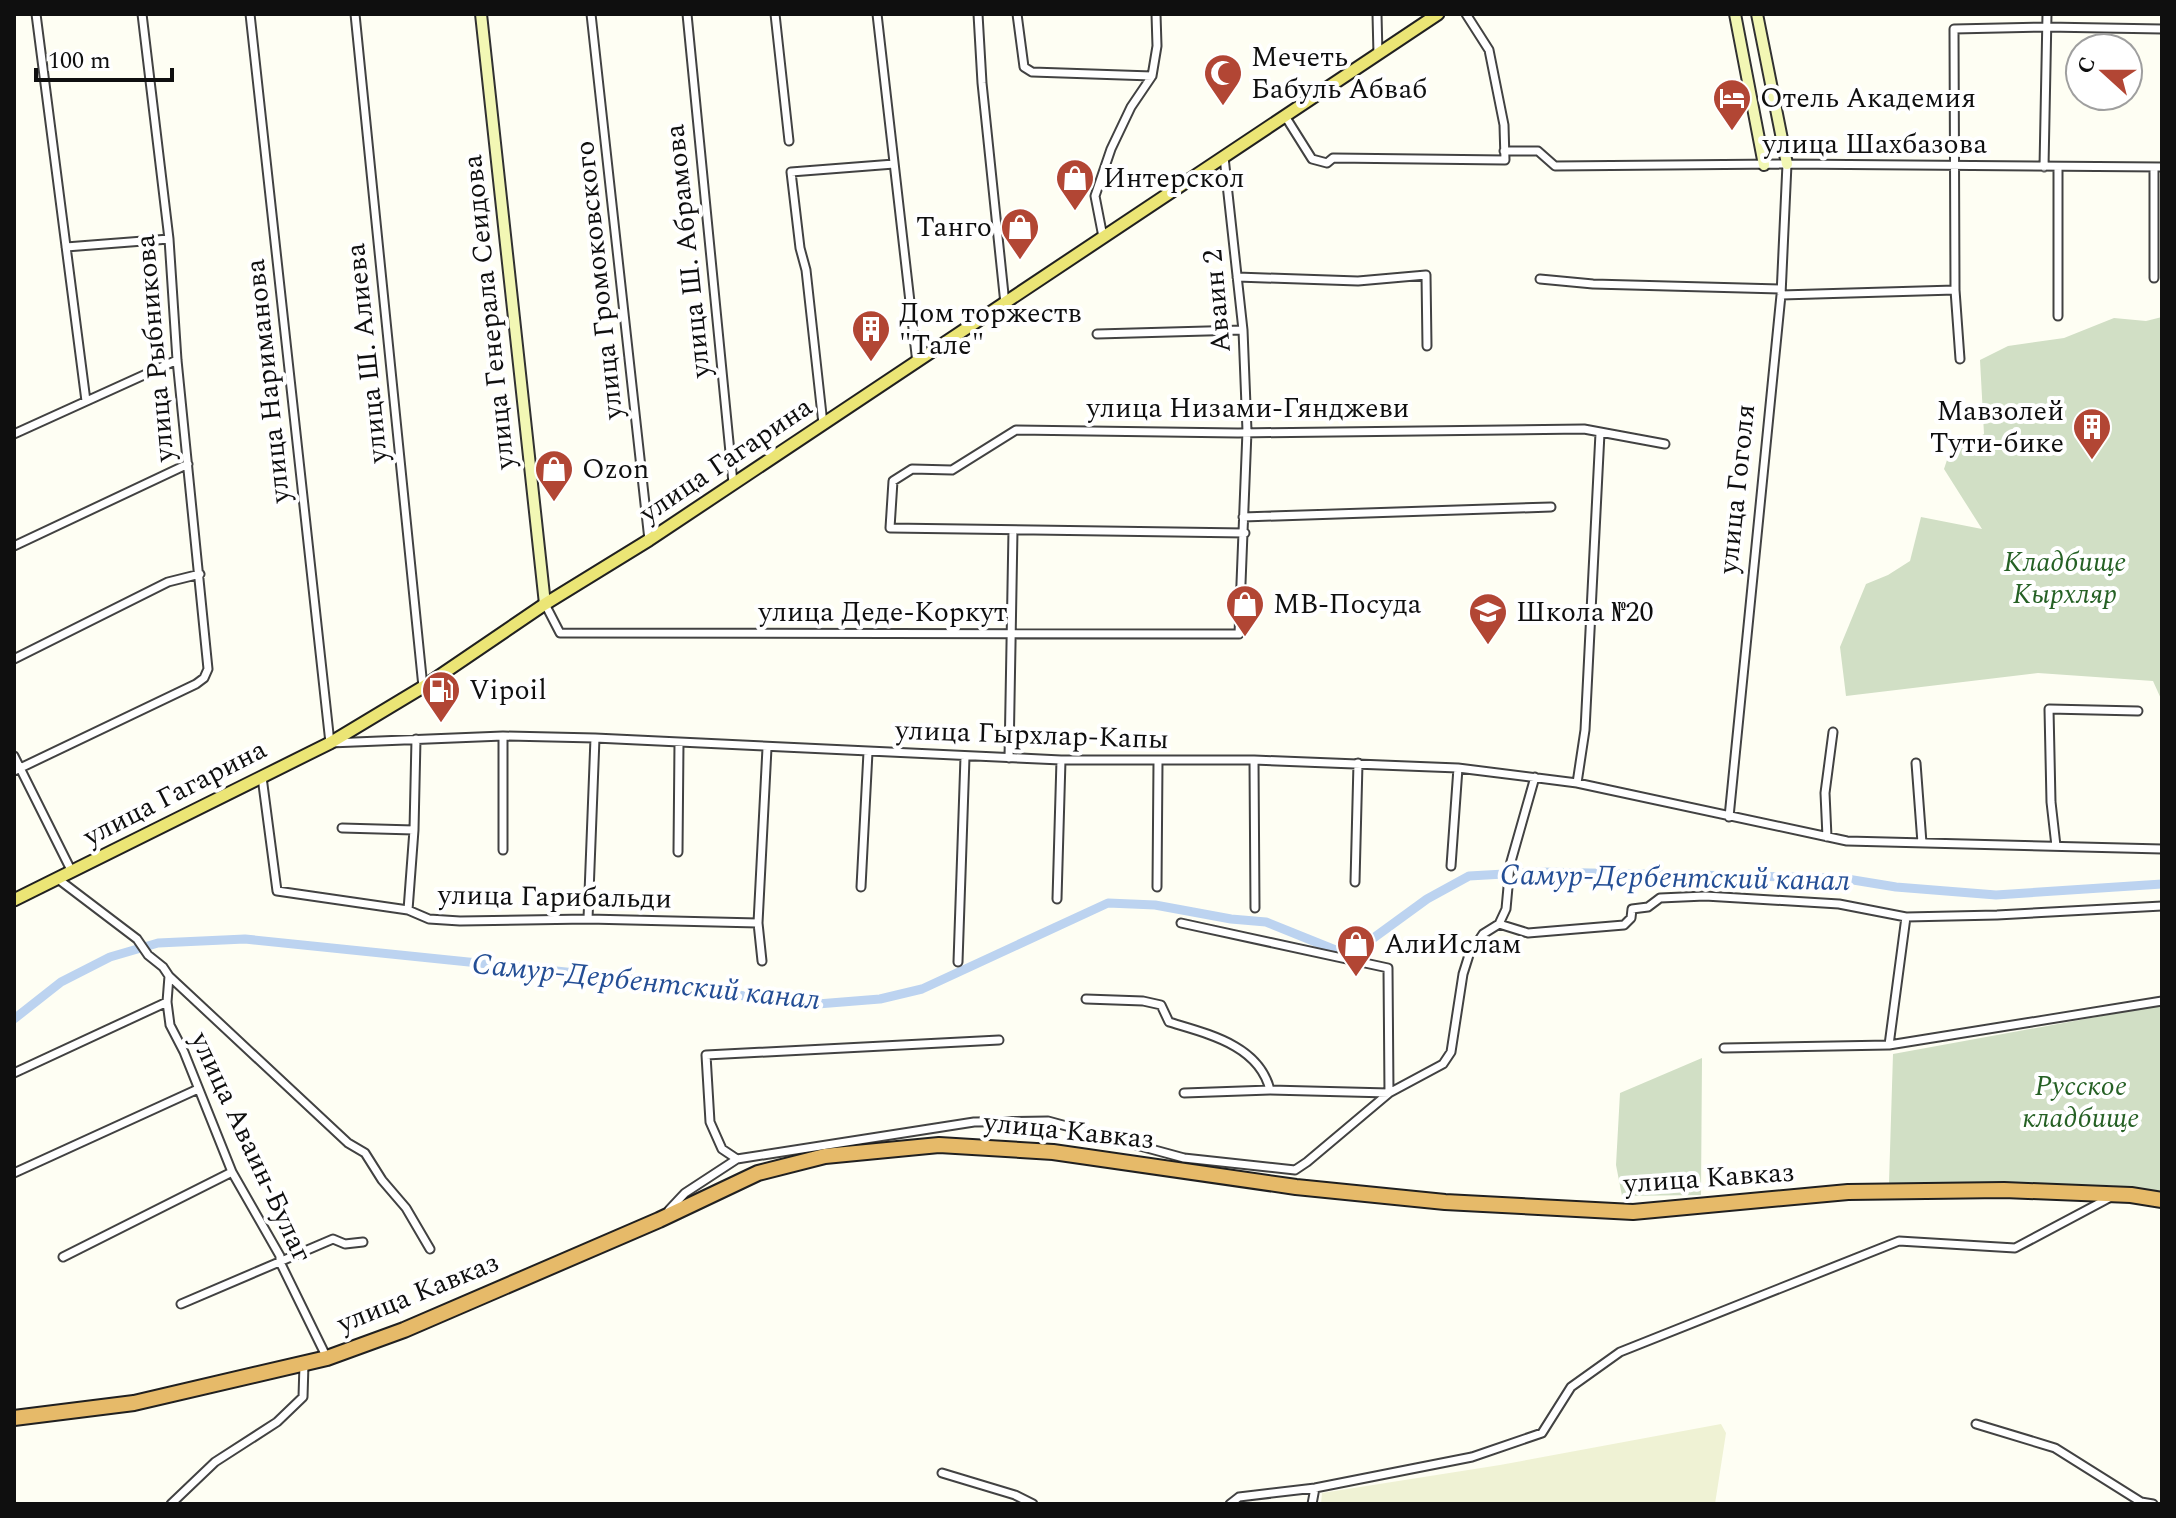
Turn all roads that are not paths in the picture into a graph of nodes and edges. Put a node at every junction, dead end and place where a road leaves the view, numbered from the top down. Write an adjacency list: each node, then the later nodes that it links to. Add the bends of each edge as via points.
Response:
1 (36, 14): 36 (street)
2 (142, 14): 35 (street, улица Рыбникова)
3 (250, 14): 76 (street, улица Нариманова)
4 (355, 14): 70 (street, улица Ш. Алиева)
5 (481, 14): 66 (street, улица Генерала Сеидова)
6 (591, 14): 63 (street, улица Громоковского)
7 (687, 14): 58 (street, улица Ш. Абрамова)
8 (775, 14): 24 (street)
9 (877, 14): 27 (street)
10 (978, 14): 43 (street)
11 (1017, 14): 22 (street, via 1021,57 1032,72)
12 (1156, 14): 22 (street)
13 (1377, 14): 21 (street)
14 (1438, 14): 21 (main road, улица Гагарина)
15 (1466, 14): 25 (street, via 1489,50)
16 (1735, 14): 29 (street)
17 (1757, 14): 28 (street)
18 (2047, 14): 19 (street)
19 (2046, 27): 20 (street); 30 (street, via 1954,29); 31 (street)
20 (2162, 29)
21 (1378, 55): 23 (main road, улица Гагарина)
22 (1152, 76): 34 (street, via 1131,107 1101,176 1095,196)
23 (1285, 116): 25 (street, улица Шахбазова, via 1312,159 1327,163 1333,158); 26 (main road, улица Гагарина)
24 (789, 141)
25 (1505, 156): 29 (street, улица Шахбазова, via 1538,151 1555,166)
26 (1224, 157): 34 (main road, улица Гагарина); 38 (street, Аваин 2)
27 (894, 164): 50 (street); 52 (street, via 791,172)
28 (1787, 164): 29 (street, улица Шахбазова); 30 (street, улица Шахбазова); 42 (street, улица Гоголя)
29 (1764, 165)
30 (1956, 166): 31 (street, улица Шахбазова); 41 (street)
31 (2044, 167): 32 (street, улица Шахбазова)
32 (2058, 167): 33 (street, улица Шахбазова); 44 (street)
33 (2158, 168): 37 (street, улица Шахбазова)
34 (1103, 237): 43 (main road, улица Гагарина)
35 (169, 239): 36 (street); 49 (street, улица Рыбникова)
36 (66, 247): 51 (street)
37 (2158, 254): 39 (street, улица Шахбазова)
38 (1237, 277): 45 (street, Аваин 2); 47 (street, via 1358,281 1426,275)
39 (2154, 278)
40 (1540, 279): 42 (street)
41 (1955, 290): 42 (street); 48 (street)
42 (1781, 292): 93 (street, улица Гоголя)
43 (1005, 304): 50 (main road, улица Гагарина)
44 (2058, 316)
45 (1243, 330): 46 (street); 53 (street, Аваин 2)
46 (1097, 334)
47 (1427, 346)
48 (1960, 359)
49 (177, 360): 51 (street); 57 (street, улица Рыбникова)
50 (917, 363): 52 (main road, улица Гагарина)
51 (86, 401): 55 (street)
52 (823, 424): 58 (main road, улица Гагарина)
53 (1247, 431): 54 (street, улица Низами-Гянджеви, via 1553,428); 60 (street, Аваин 2); 61 (street, улица Низами-Гянджеви, via 1016,430 952,470 912,469 893,481 890,528)
54 (1600, 433): 56 (street, улица Низами-Гянджеви); 92 (street, via 1585,730)
55 (14, 434)
56 (1665, 444)
57 (188, 464): 64 (street); 65 (street, улица Рыбникова)
58 (733, 483): 63 (main road, улица Гагарина)
59 (1551, 507): 60 (street)
60 (1243, 517): 62 (street, Аваин 2)
61 (1013, 530): 62 (street); 67 (street)
62 (1245, 533): 68 (street, Аваин 2)
63 (649, 540): 66 (main road, улица Гагарина)
64 (14, 546)
65 (200, 574): 69 (street, via 168,582); 89 (street, улица Рыбникова, via 208,669 204,678)
66 (545, 604): 67 (street, улица Деде-Коркут, via 560,633); 70 (main road, улица Гагарина)
67 (1011, 634): 68 (street, улица Деде-Коркут); 82 (street)
68 (1239, 634)
69 (14, 659)
70 (423, 687): 76 (main road, улица Гагарина)
71 (2138, 711): 98 (street, via 2049,709)
72 (1833, 732): 96 (street, via 1825,793)
73 (503, 736): 74 (street, улица Гырхлар-Капы); 75 (street, улица Гырхлар-Капы); 100 (street)
74 (595, 738): 77 (street, улица Гырхлар-Капы); 114 (street)
75 (416, 739): 76 (street, улица Гырхлар-Капы); 95 (street)
76 (330, 743): 90 (main road, улица Гагарина)
77 (679, 743): 78 (street, улица Гырхлар-Капы); 101 (street)
78 (767, 748): 79 (street, улица Гырхлар-Капы); 115 (street)
79 (868, 752): 81 (street, улица Гырхлар-Капы); 106 (street)
80 (14, 756): 89 (street)
81 (965, 757): 82 (street, улица Гырхлар-Капы); 119 (street)
82 (1009, 758): 83 (street, улица Гырхлар-Капы)
83 (1061, 760): 85 (street, улица Гырхлар-Капы); 108 (street)
84 (1254, 760): 85 (street, улица Гырхлар-Капы); 86 (street, улица Гырхлар-Капы); 111 (street)
85 (1158, 762): 107 (street)
86 (1358, 763): 88 (street, улица Гырхлар-Капы); 105 (street)
87 (1916, 763): 97 (street)
88 (1458, 768): 91 (street, улица Гырхлар-Капы); 102 (street)
89 (17, 769): 103 (street)
90 (262, 777): 103 (main road, улица Гагарина); 112 (street, улица Гарибальди, via 277,891)
91 (1535, 777): 92 (street, улица Гырхлар-Капы); 117 (street)
92 (1577, 783): 93 (street, улица Гырхлар-Капы)
93 (1729, 817): 96 (street, улица Гырхлар-Капы)
94 (342, 828): 95 (street)
95 (414, 830): 112 (street)
96 (1827, 837): 97 (street, улица Гырхлар-Капы)
97 (1922, 843): 98 (street, улица Гырхлар-Капы)
98 (2056, 846): 99 (street, улица Гырхлар-Капы)
99 (2162, 849)
100 (503, 850)
101 (678, 852)
102 (1451, 866)
103 (72, 872): 104 (main road, улица Гагарина)
104 (58, 879): 109 (main road, улица Гагарина); 120 (street, via 137,939)
105 (1355, 882)
106 (861, 887)
107 (1157, 887)
108 (1057, 899)
109 (14, 900)
110 (2162, 906): 113 (street)
111 (1255, 908)
112 (408, 910): 114 (street, улица Гарибальди, via 429,919 460,921)
113 (1906, 917): 117 (street, via 1839,904 1705,896 1657,899 1648,907 1632,909 1624,925 1528,933); 125 (street)
114 (588, 919): 115 (street, улица Гарибальди)
115 (758, 923): 118 (street)
116 (1181, 923): 131 (street, via 1388,968)
117 (1499, 924): 131 (street, via 1483,934 1469,955 1451,1052 1431,1072)
118 (762, 961)
119 (958, 962)
120 (169, 976): 123 (street, улица Аваин-Булаг); 141 (street, via 365,1153)
121 (1086, 999): 129 (street, via 1161,1005 1169,1022 1246,1052 1267,1074)
122 (2162, 1001): 125 (street)
123 (167, 1002): 127 (street); 128 (street, улица Аваин-Булаг, via 170,1025)
124 (999, 1040): 132 (street, via 706,1055 710,1122 722,1149)
125 (1889, 1045): 126 (street)
126 (1724, 1048)
127 (14, 1073)
128 (198, 1089): 134 (street, улица Аваин-Булаг); 135 (street)
129 (1270, 1090): 130 (street); 131 (street)
130 (1184, 1093)
131 (1389, 1093): 133 (street)
132 (737, 1159): 133 (street, via 974,1122 1048,1121 1184,1158 1286,1171); 139 (street, via 685,1193)
133 (1307, 1162): 136 (street)
134 (232, 1172): 142 (street); 143 (street, улица Аваин-Булаг)
135 (14, 1173)
136 (1296, 1187): 137 (highway, улица Кавказ, via 1633,1212 1848,1192); 139 (highway, улица Кавказ, via 1053,1152 939,1145 825,1156 758,1173)
137 (2116, 1194): 138 (highway, улица Кавказ); 150 (street, via 2015,1248 1899,1241 1620,1352 1571,1387 1542,1433 1472,1457)
138 (2162, 1200)
139 (659, 1220): 145 (highway, улица Кавказ)
140 (363, 1242): 143 (street, via 333,1239)
141 (430, 1249)
142 (63, 1257)
143 (280, 1262): 144 (street); 145 (street, улица Аваин-Булаг)
144 (181, 1304)
145 (327, 1358): 146 (highway, улица Кавказ)
146 (304, 1364): 147 (highway, улица Кавказ, via 134,1403); 151 (street, via 303,1397 277,1422 215,1462)
147 (14, 1418)
148 (1976, 1424): 155 (street, via 2055,1448 2141,1502)
149 (942, 1473): 152 (street)
150 (1315, 1488): 153 (street, via 1239,1497); 154 (street)
151 (171, 1504)
152 (1033, 1504)
153 (1230, 1504)
154 (1312, 1504)
155 (2153, 1504)

